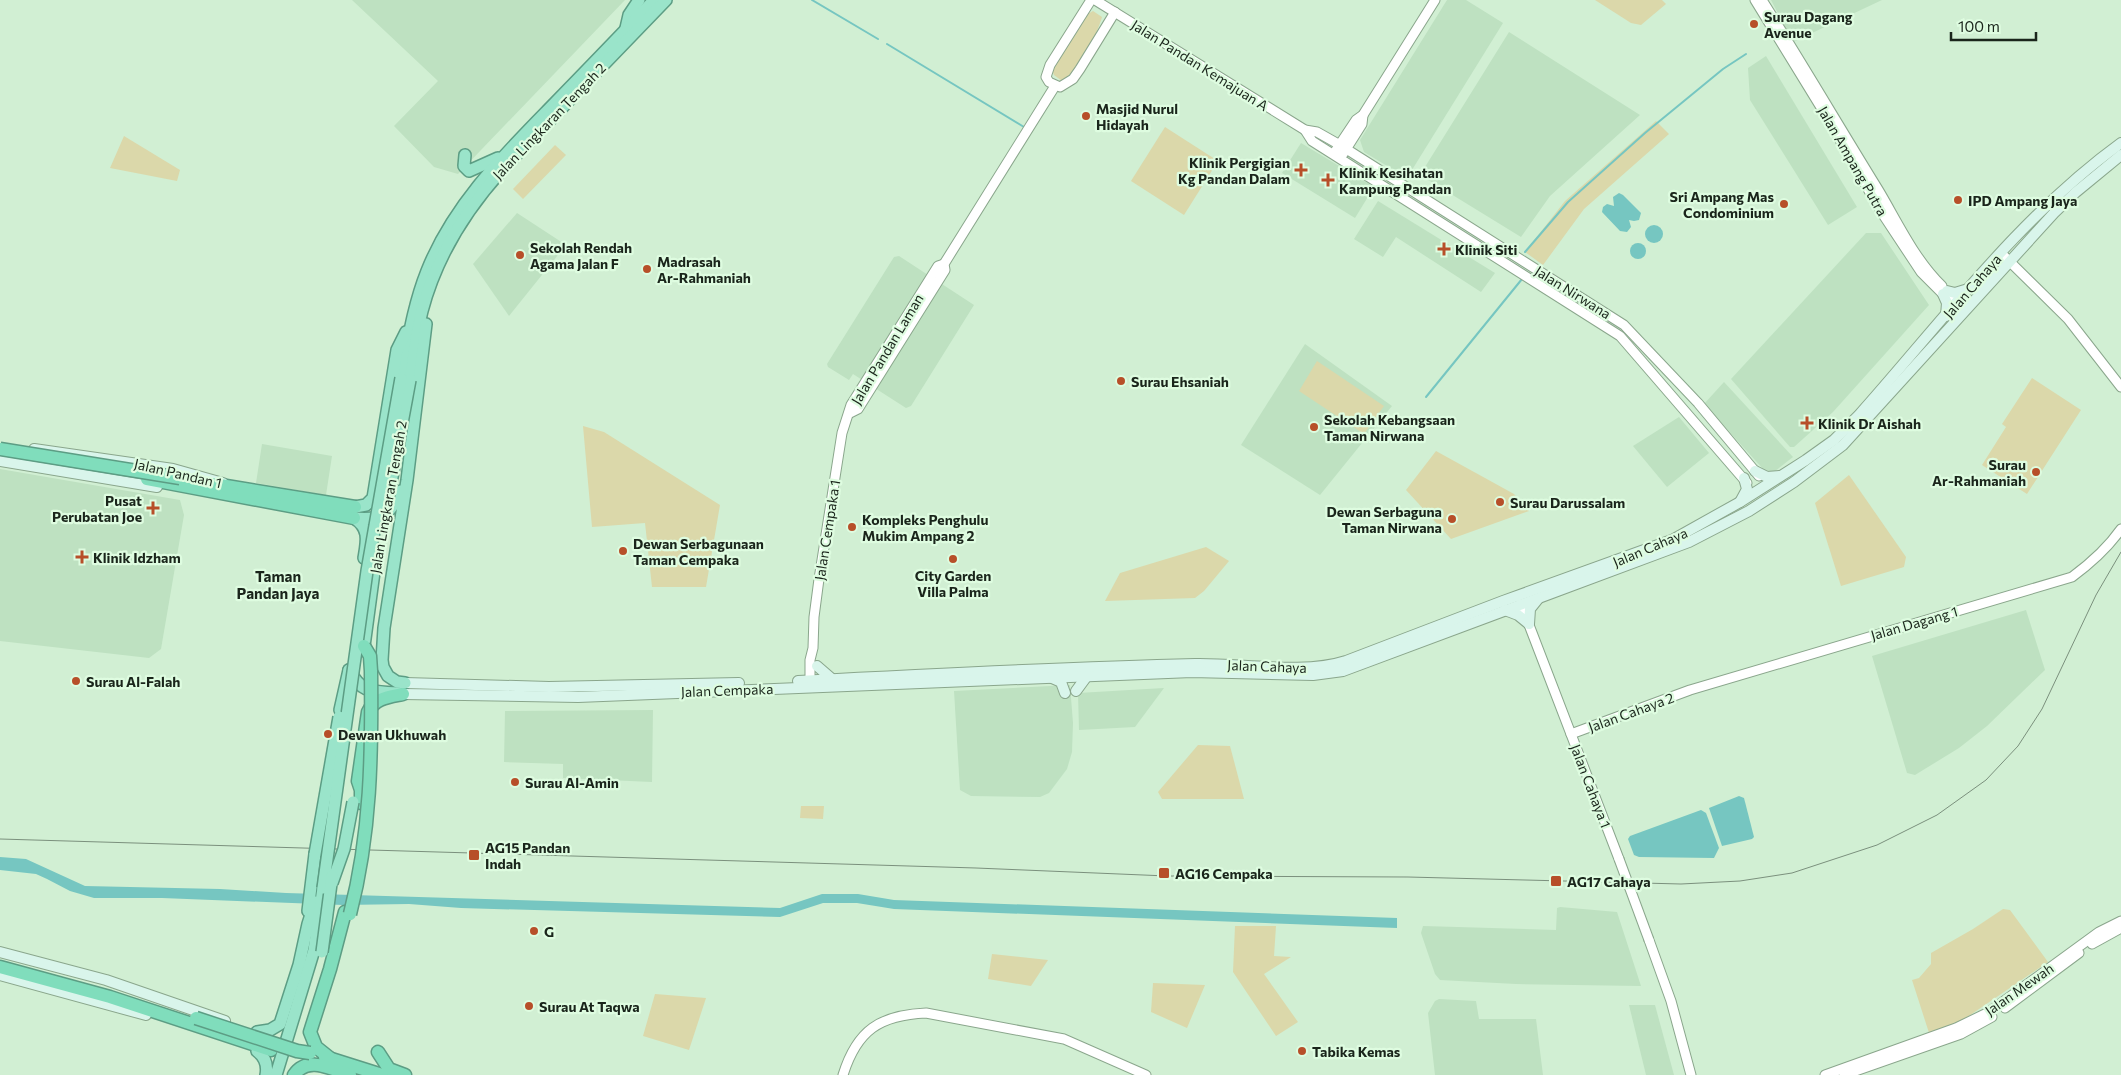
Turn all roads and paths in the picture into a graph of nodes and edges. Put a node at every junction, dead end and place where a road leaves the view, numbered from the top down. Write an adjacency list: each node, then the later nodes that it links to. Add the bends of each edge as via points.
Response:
1 (640, 0): 10 (highway, via 629,15)
2 (654, 0): 10 (highway, Jalan Lingkaran Tengah 2)
3 (666, 0): 23 (highway, Jalan Lingkaran Tengah 2, via 477,198 449,242)
4 (1091, 0): 11 (street, via 1050,65 1046,77)
5 (1095, 0): 9 (street, Jalan Pandan Kemajuan A)
6 (1435, 0): 14 (street)
7 (1755, 0): 21 (street, Jalan Ampang Putra, via 1880,210 1921,272)
8 (1762, 0): 21 (street, Jalan Ampang Putra, via 1904,233)
9 (1115, 12): 11 (street, Jalan Pandan Laman, via 1080,69 1065,85); 12 (street, Jalan Pandan Kemajuan A)
10 (626, 30): 17 (highway, Jalan Lingkaran Tengah 2)
11 (1055, 86): 31 (street, Jalan Pandan Laman, via 944,264 938,266 932,275 851,405)
12 (1305, 130): 14 (street, Jalan Pandan Kemajuan A); 18 (street, Jalan Pandan Kemajuan A, via 1312,141)
13 (2121, 143): 19 (main road, Jalan Cahaya, via 2068,185)
14 (1347, 145): 18 (street); 26 (street, Jalan Nirwana)
15 (466, 155): 17 (highway, via 464,166 469,171)
16 (2121, 155): 19 (main road, Jalan Cahaya)
17 (502, 156): 25 (highway, Jalan Lingkaran Tengah 2, via 469,195 438,245 426,272)
18 (1337, 156): 27 (street, Jalan Nirwana, via 1595,319)
19 (2005, 257): 20 (main road, Jalan Cahaya); 22 (main road, Jalan Cahaya); 29 (street, via 2068,319)
20 (1971, 287): 21 (main road, via 1962,292); 22 (main road, Jalan Cahaya)
21 (1945, 293): 22 (street, Jalan Ampang Putra); 24 (main road)
22 (1962, 306): 24 (main road, Jalan Cahaya); 43 (main road, Jalan Cahaya, via 1843,445)
23 (422, 311): 28 (highway, Jalan Lingkaran Tengah 2); 42 (highway, via 426,325)
24 (1946, 316): 40 (main road, Jalan Cahaya, via 1834,440)
25 (412, 322): 28 (highway, Jalan Lingkaran Tengah 2); 48 (highway, via 397,350 373,498)
26 (1636, 336): 27 (street); 30 (street, Jalan Nirwana)
27 (1628, 344): 32 (street, Jalan Nirwana)
28 (406, 379): 54 (highway, Jalan Lingkaran Tengah 2, bridge); 68 (highway, Jalan Lingkaran Tengah 2, bridge, via 367,571)
29 (2121, 387)
30 (1704, 410): 32 (street, via 1704,418 1714,435); 39 (street, Jalan Nirwana)
31 (850, 413): 55 (street, Jalan Cempaka 1, via 842,433 823,548)
32 (1710, 439): 41 (street, Jalan Nirwana)
33 (0, 444): 35 (main road, Jalan Pandan 1)
34 (0, 449): 45 (highway, bridge)
35 (36, 449): 38 (main road, via 30,457); 45 (main road, Jalan Pandan 1, via 173,469 216,480)
36 (0, 455): 45 (highway)
37 (0, 461): 38 (main road, Jalan Pandan 1)
38 (33, 466): 45 (main road, Jalan Pandan 1, via 211,496)
39 (1755, 471): 40 (main road, via 1767,477); 44 (street, Jalan Nirwana)
40 (1782, 475): 44 (main road, Jalan Cahaya)
41 (1744, 478): 44 (street, Jalan Nirwana); 46 (main road, via 1747,489)
42 (406, 480): 48 (highway, via 394,504 383,516 374,519); 64 (highway, via 382,660 388,676)
43 (1794, 482): 44 (main road); 47 (main road, Jalan Cahaya)
44 (1762, 490): 46 (main road, Jalan Cahaya); 47 (main road)
45 (234, 492): 48 (highway, Jalan Pandan 1)
46 (1740, 502): 50 (main road, Jalan Cahaya, via 1672,540)
47 (1749, 511): 50 (main road, Jalan Cahaya, via 1689,542)
48 (354, 513): 58 (highway, via 367,535)
49 (2121, 529): 65 (street, Jalan Dagang 1, via 2092,562 2072,577)
50 (1535, 595): 51 (main road, Jalan Cahaya); 52 (main road, Jalan Cahaya); 53 (main road)
51 (1521, 604): 52 (main road, via 1516,601); 53 (street, Jalan Cahaya 1)
52 (1504, 605): 53 (main road); 57 (main road, Jalan Cahaya, via 1320,668 1198,664); 61 (main road, Jalan Cahaya, via 1343,671 1328,674 1236,672)
53 (1529, 624): 66 (street, Jalan Cahaya 1)
54 (364, 646): 68 (highway, Jalan Lingkaran Tengah 2, bridge); 69 (highway, bridge, via 370,656 371,671 370,799 363,860)
55 (813, 648): 56 (street, Jalan Cempaka 1); 63 (street, Jalan Cempaka 1, via 810,660)
56 (817, 666): 62 (main road); 63 (street, Jalan Cempaka 1)
57 (1094, 667): 59 (main road, Jalan Cahaya); 60 (main road)
58 (349, 670): 64 (highway, via 361,688); 70 (highway, bridge, via 317,842)
59 (1048, 674): 60 (main road, Jalan Cahaya); 61 (main road, via 1070,692); 62 (main road, Jalan Cempaka); 63 (main road, Jalan Cempaka)
60 (1073, 676): 61 (main road, Jalan Cahaya)
61 (1087, 676)
62 (832, 679): 63 (main road, Jalan Cempaka)
63 (814, 684): 64 (main road, Jalan Cempaka, via 578,697)
64 (404, 688): 67 (highway, via 373,704 368,712)
65 (1690, 690): 66 (street, Jalan Cahaya 2)
66 (1571, 734): 94 (street, Jalan Cahaya 1, bridge, via 1671,1001)
67 (357, 803): 68 (highway, bridge, via 344,849); 69 (highway)
68 (326, 888): 70 (highway); 86 (highway, Jalan Lingkaran Tengah 2, via 305,984); 87 (highway, Jalan Lingkaran Tengah 2, bridge, via 322,952)
69 (348, 913): 83 (highway, via 336,959 310,1032 316,1047)
70 (309, 916): 79 (highway, via 299,965 280,1024)
71 (2121, 921): 95 (street, Jalan Mewah, via 2099,932 1989,1012 1956,1028)
72 (2121, 928): 96 (street, Jalan Mewah, via 2100,939 1978,1025)
73 (0, 952): 78 (main road, via 106,980)
74 (0, 960): 77 (highway)
75 (0, 967): 77 (highway)
76 (0, 975): 78 (main road, via 118,1007)
77 (111, 994): 78 (highway)
78 (195, 1021): 79 (main road); 80 (highway); 81 (main road); 83 (highway, bridge)
79 (257, 1032)
80 (271, 1050): 81 (main road); 84 (highway)
81 (257, 1051): 85 (highway, via 266,1062)
82 (378, 1052): 91 (highway, via 389,1069)
83 (331, 1059): 90 (highway)
84 (312, 1063): 88 (highway, via 302,1066); 89 (highway)
85 (266, 1075)
86 (276, 1075)
87 (284, 1075)
88 (294, 1075)
89 (350, 1075)
90 (382, 1075)
91 (405, 1075)
92 (843, 1075): 93 (street, via 864,1034 890,1017 926,1012 1064,1039)
93 (1146, 1075)
94 (1691, 1075)
95 (1825, 1075)
96 (1844, 1075)

